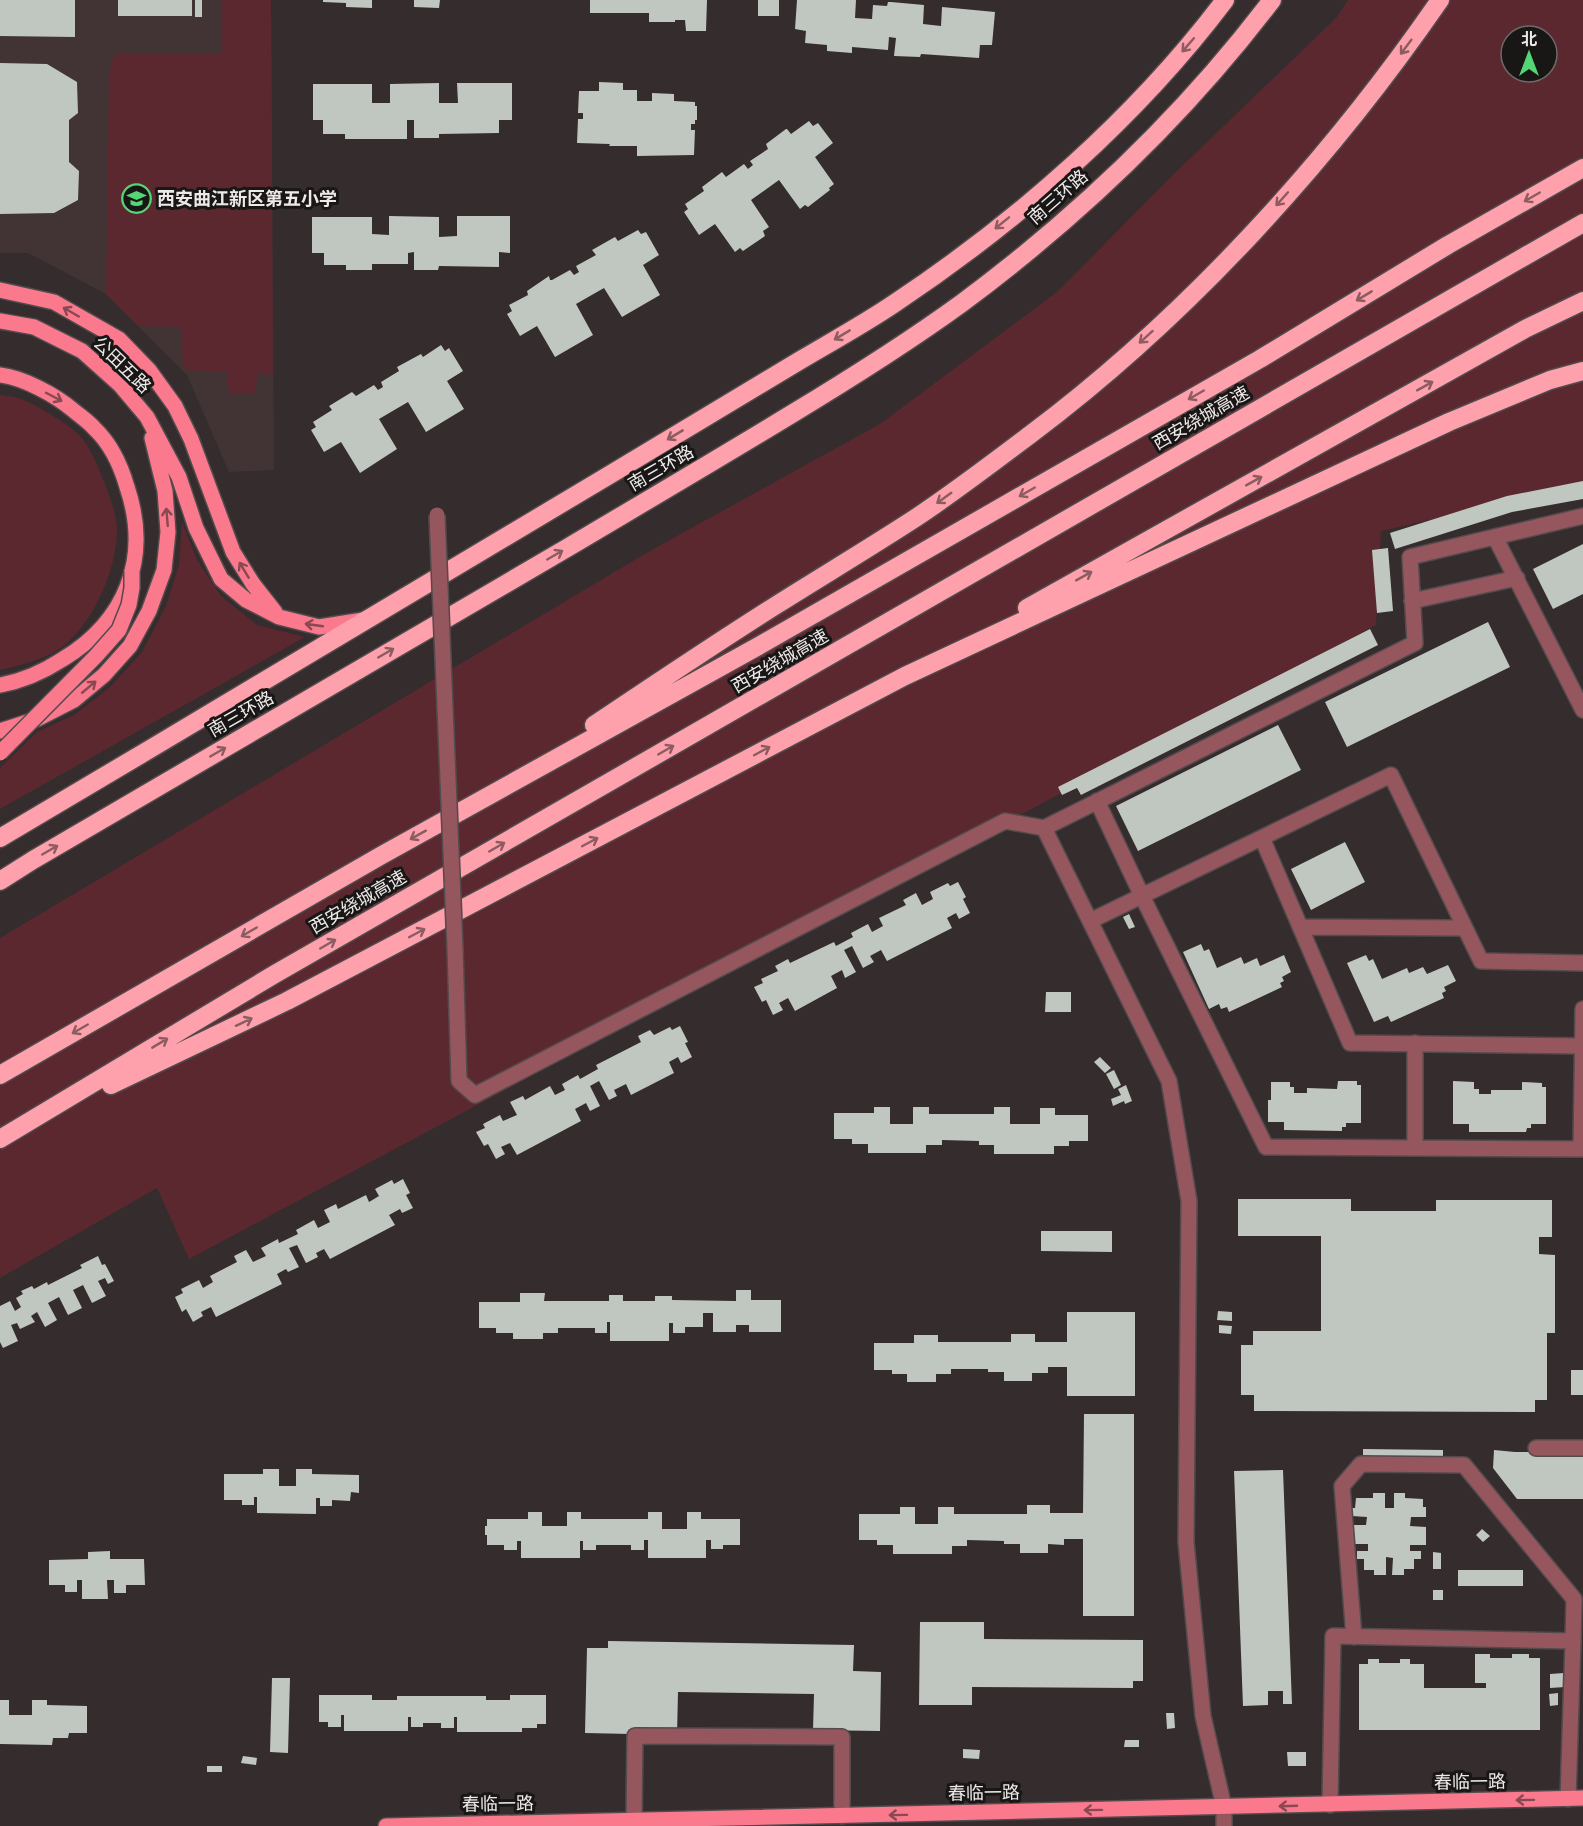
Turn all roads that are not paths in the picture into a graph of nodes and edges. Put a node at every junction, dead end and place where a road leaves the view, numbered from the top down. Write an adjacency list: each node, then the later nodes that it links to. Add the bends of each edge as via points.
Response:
1 (1225, 0): 19 (highway, 南三环路, one-way to 19, via 1158,79 1071,167 942,270 893,304)
2 (1272, 0): 30 (highway, 南三环路, one-way to 2, via 713,462 900,346 1018,259 1132,159 1223,61)
3 (1440, 0): 26 (highway, one-way to 26, via 1369,96 1258,226 1208,279 1091,386 917,517)
4 (1583, 168): 26 (highway, 西安绕城高速, one-way to 26, via 762,644)
5 (1583, 223): 40 (highway, 西安绕城高速, one-way to 5, via 275,974)
6 (0, 290): 18 (main road, one-way to 6, via 233,552 175,406 149,370 119,339 54,302)
7 (1583, 301): 20 (highway, one-way to 7, via 1515,335)
8 (0, 321): 11 (main road, 公田五路, via 34,327 82,351 120,385)
9 (1583, 371): 20 (highway, via 1449,422)
10 (0, 375): 15 (main road, one-way to 15, via 12,376 61,400 96,429 120,464 134,506 137,545)
11 (147, 417): 18 (main road, 公田五路, via 180,477 196,528 221,579 246,600); 23 (main road, one-way to 11, via 37,719 74,700 130,646 149,611 164,570 168,532 165,491)
12 (437, 515): 27 (street, bridge, via 459,1081 475,1095 1005,821)
13 (1583, 516): 14 (street)
14 (1495, 537): 16 (street); 17 (street, via 1410,557)
15 (132, 571): 21 (main road, via 123,598 98,633 81,648 43,671); 24 (main road, bridge, via 129,605 119,630)
16 (1516, 578): 17 (street); 22 (street)
17 (1412, 601): 25 (street, via 1415,643)
18 (279, 617): 19 (main road, 公田五路, one-way to 18, via 319,627)
19 (372, 618): 28 (highway, 南三环路)
20 (905, 676): 40 (highway, one-way to 20, via 287,1001)
21 (0, 685)
22 (1583, 710)
23 (0, 731)
24 (0, 753)
25 (1098, 801): 27 (street); 31 (street)
26 (470, 807): 39 (highway, 西安绕城高速, one-way to 39)
27 (1044, 828): 32 (street)
28 (0, 838)
29 (1262, 838): 31 (street); 33 (street); 34 (street, via 1391,775)
30 (0, 881)
31 (1142, 896): 32 (street); 42 (street, via 1266,1147)
32 (1090, 921): 49 (street, via 1169,1081 1189,1201 1186,1542 1203,1716)
33 (1300, 927): 34 (street); 37 (street, via 1350,1043)
34 (1464, 928): 35 (street, via 1481,961)
35 (1583, 963)
36 (1583, 1009): 38 (street)
37 (1415, 1043): 38 (street); 42 (street)
38 (1582, 1046): 42 (street, via 1581,1149)
39 (0, 1075)
40 (20, 1128): 41 (highway, 西安绕城高速)
41 (0, 1139)
42 (1414, 1148)
43 (1536, 1448): 44 (street)
44 (1583, 1448)
45 (1354, 1637): 46 (street); 46 (street, via 1342,1486 1361,1464 1464,1465 1574,1599); 48 (street, via 1333,1636)
46 (1573, 1641): 47 (street)
47 (1576, 1799): 48 (main road, 春临一路, one-way to 48)
48 (1329, 1805): 49 (main road, 春临一路, one-way to 49)
49 (1224, 1808): 50 (main road, 春临一路, one-way to 50); 54 (street)
50 (842, 1816): 51 (main road, 春临一路); 51 (street, via 842,1737 634,1736)
51 (634, 1821): 52 (main road, 春临一路)
52 (452, 1825): 53 (main road, 春临一路)
53 (386, 1826)
54 (1224, 1826)

